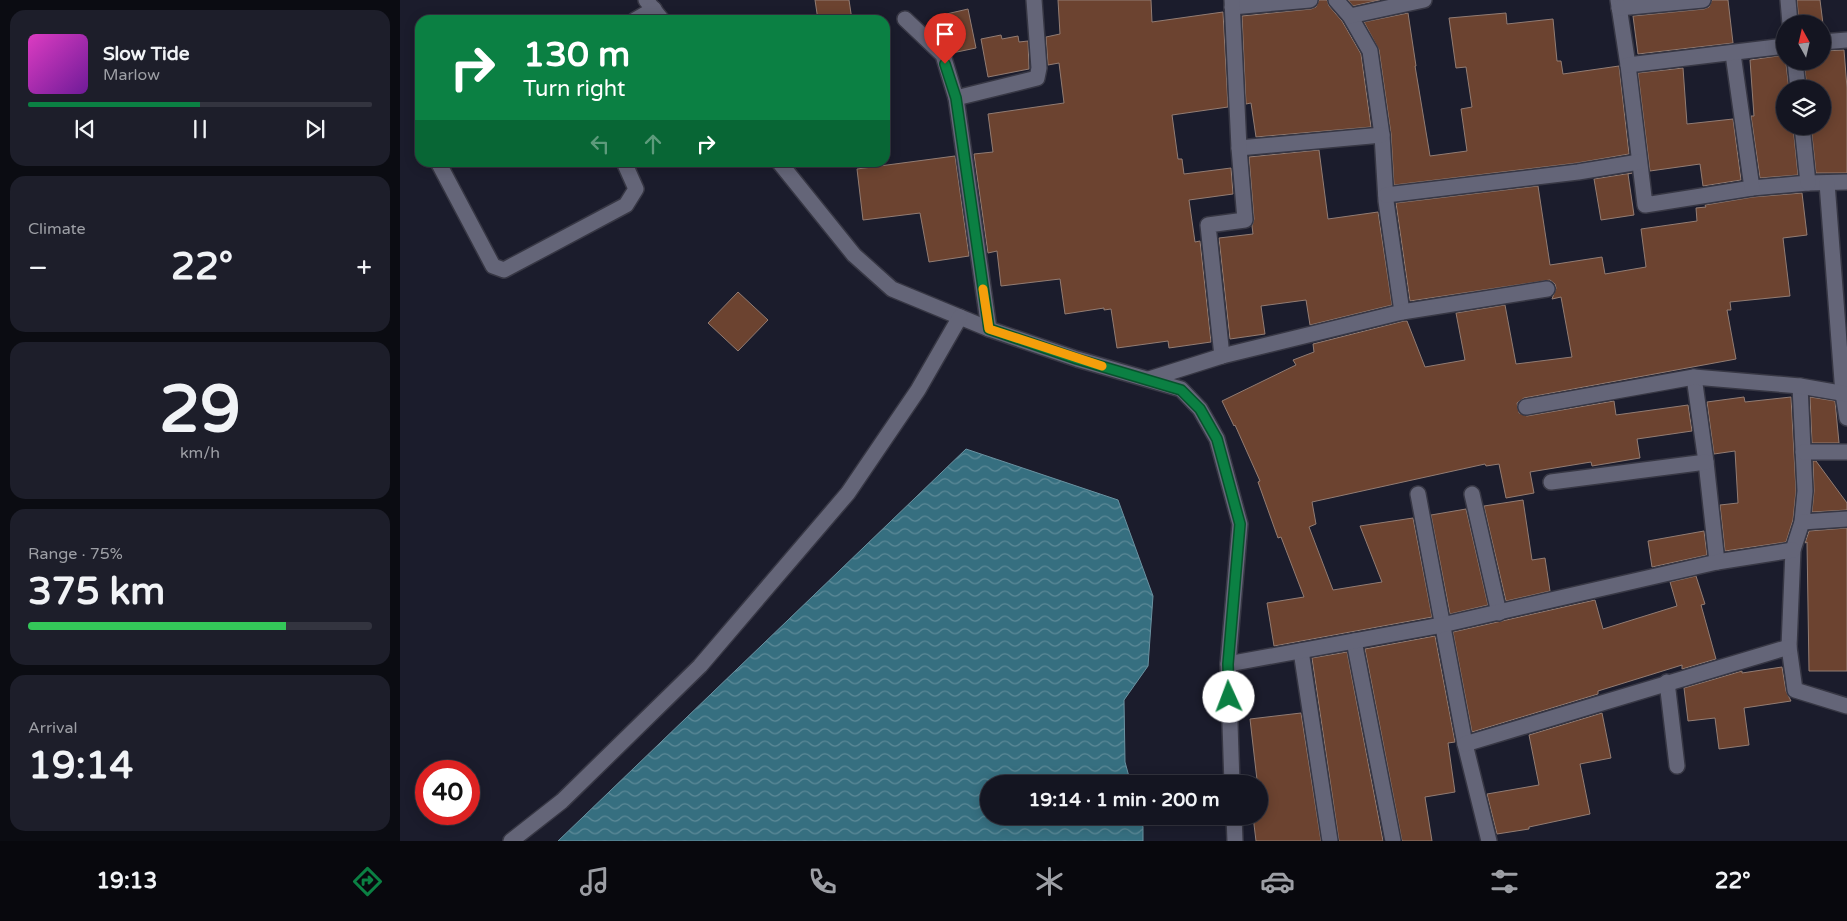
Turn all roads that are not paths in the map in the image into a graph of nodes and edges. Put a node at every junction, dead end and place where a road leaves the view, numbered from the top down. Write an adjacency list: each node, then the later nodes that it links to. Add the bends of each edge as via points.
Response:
1 (1034, 0): 17 (street, via 1037,78)
2 (1310, 0): 7 (street)
3 (1336, 0): 10 (street)
4 (1424, 0): 10 (street)
5 (1703, 0): 8 (street)
6 (1788, 0): 9 (street)
7 (1232, 3): 20 (street)
8 (1619, 4): 16 (street)
9 (1789, 15)
10 (1350, 16): 18 (street, via 1370,50)
11 (905, 18): 17 (street, via 943,55)
12 (1847, 40): 13 (street)
13 (1831, 41)
14 (1776, 47): 15 (street)
15 (1733, 54): 16 (street); 28 (street)
16 (1628, 65): 21 (street)
17 (956, 98): 33 (street)
18 (1382, 135): 20 (street); 29 (street)
19 (1803, 135): 26 (street)
20 (1239, 148): 34 (street, via 1245,220 1208,225)
21 (1639, 162): 28 (street, via 1644,205); 29 (street)
22 (441, 167): 23 (street, via 493,266 504,270 626,205 636,189)
23 (626, 167)
24 (783, 167): 32 (street, via 854,255 892,289)
25 (1847, 182): 27 (street)
26 (1808, 183): 27 (street); 28 (street)
27 (1827, 183): 38 (street)
28 (1752, 188)
29 (1386, 195): 31 (street)
30 (1547, 289): 31 (street)
31 (1402, 312): 34 (street)
32 (960, 317): 33 (street); 63 (street, via 918,390 848,493 700,666 562,801)
33 (989, 329): 36 (street)
34 (1222, 356): 36 (street)
35 (1694, 377): 37 (street); 39 (street); 43 (street)
36 (1149, 379): 56 (street, via 1181,390 1200,409 1217,439 1240,524)
37 (1800, 386): 38 (street); 41 (street)
38 (1845, 394): 40 (street)
39 (1526, 407)
40 (1847, 418)
41 (1803, 452): 42 (street); 48 (street, via 1805,491)
42 (1847, 452)
43 (1706, 462): 44 (street); 50 (street)
44 (1551, 482)
45 (1418, 494): 52 (street)
46 (1472, 494): 51 (street)
47 (1847, 520): 48 (street)
48 (1802, 522): 49 (street)
49 (1793, 550): 50 (street); 54 (street)
50 (1717, 562): 51 (street)
51 (1499, 613): 52 (street)
52 (1442, 625): 53 (street); 59 (street)
53 (1354, 641): 55 (street); 66 (street)
54 (1789, 647): 57 (street); 58 (street, via 1795,690)
55 (1301, 651): 56 (street); 65 (street)
56 (1228, 664): 61 (street)
57 (1667, 682): 59 (street); 60 (street)
58 (1847, 706)
59 (1465, 744): 67 (street)
60 (1677, 766)
61 (1232, 775)
62 (1234, 825): 64 (street)
63 (512, 841)
64 (1235, 841)
65 (1330, 841)
66 (1393, 841)
67 (1489, 841)

